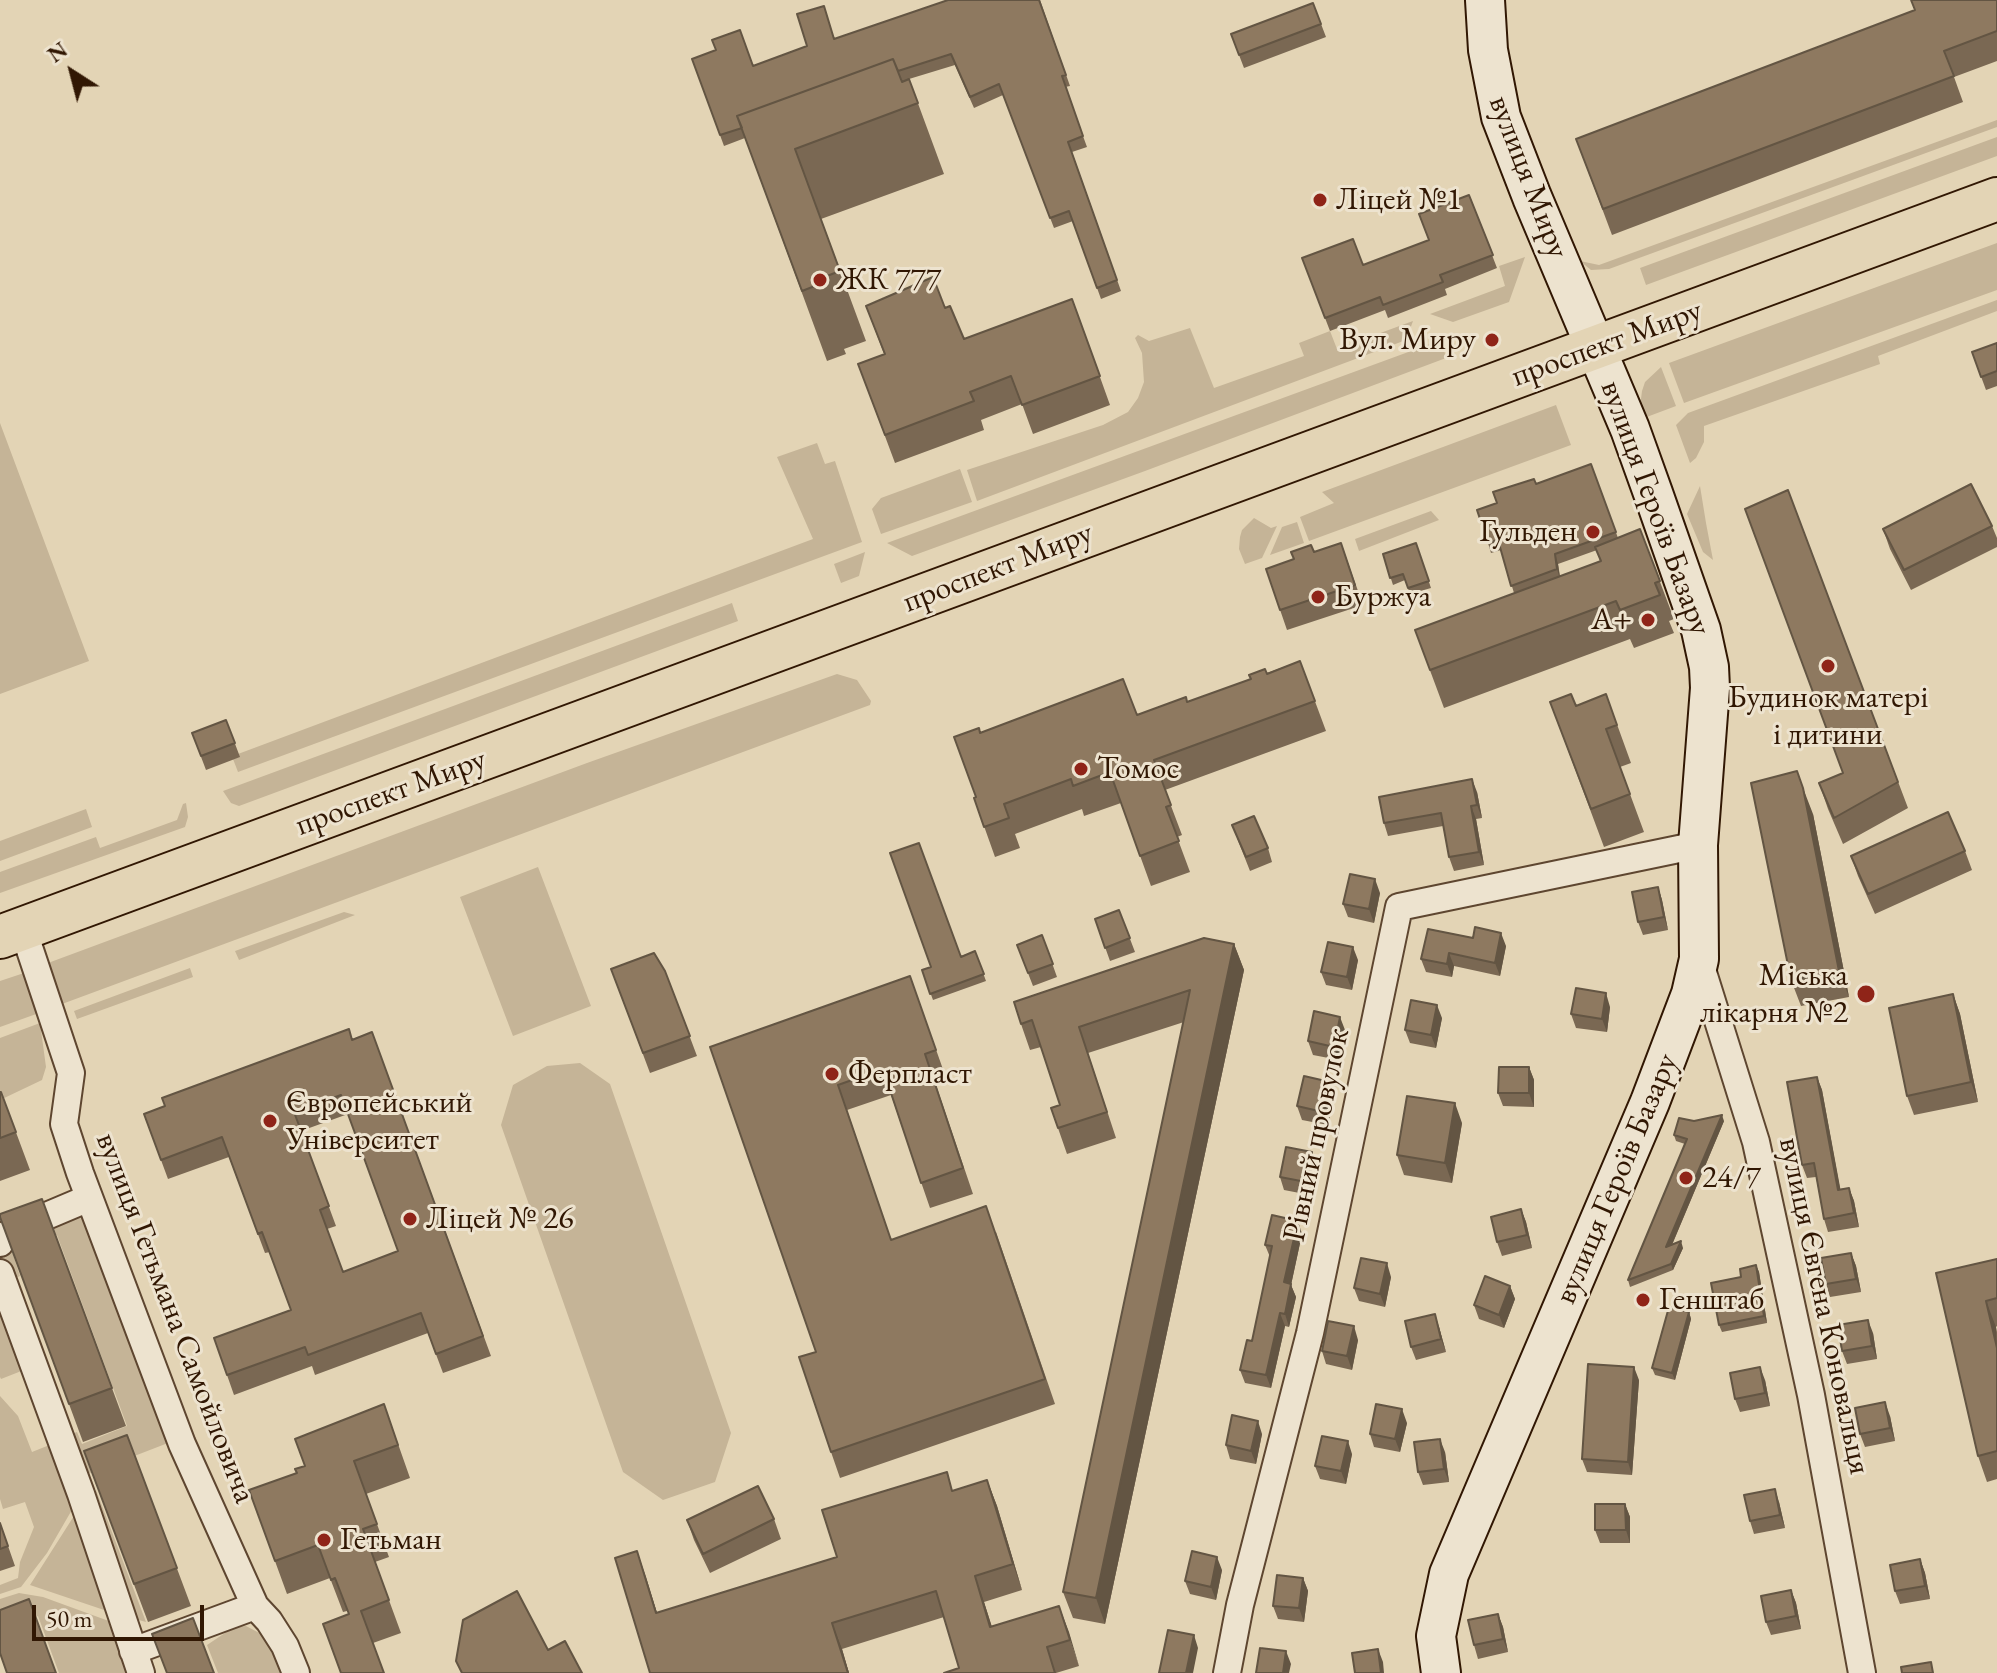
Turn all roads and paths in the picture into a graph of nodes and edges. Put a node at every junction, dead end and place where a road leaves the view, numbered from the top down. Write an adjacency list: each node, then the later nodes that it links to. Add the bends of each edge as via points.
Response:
1 (1485, 0): 3 (main road, вулиця Миру, via 1501,117)
2 (1997, 199): 3 (main road, проспект Миру)
3 (1596, 349): 4 (main road, вулиця Героїв Базару, via 1630,429 1706,652 1710,688); 5 (main road, проспект Миру)
4 (1698, 845): 6 (main road, вулиця Героїв Базару); 13 (street, Рівний провулок, via 1399,907 1310,1333)
5 (11, 933): 7 (street, вулиця Гетьмана Самойловича, via 71,1073 64,1124)
6 (1699, 959): 14 (main road, вулиця Героїв Базару, via 1681,1026 1449,1574 1436,1636); 15 (street, вулиця Євгена Коновальця, via 1756,1142 1811,1395)
7 (89, 1198): 8 (street, via 18,1228); 10 (street, вулиця Гетьмана Самойловича, via 182,1444)
8 (0, 1243)
9 (0, 1273): 11 (street)
10 (255, 1606): 11 (street); 12 (street, вулиця Гетьмана Самойловича, via 285,1646)
11 (137, 1662)
12 (296, 1673)
13 (1227, 1673)
14 (1441, 1673)
15 (1862, 1673)

